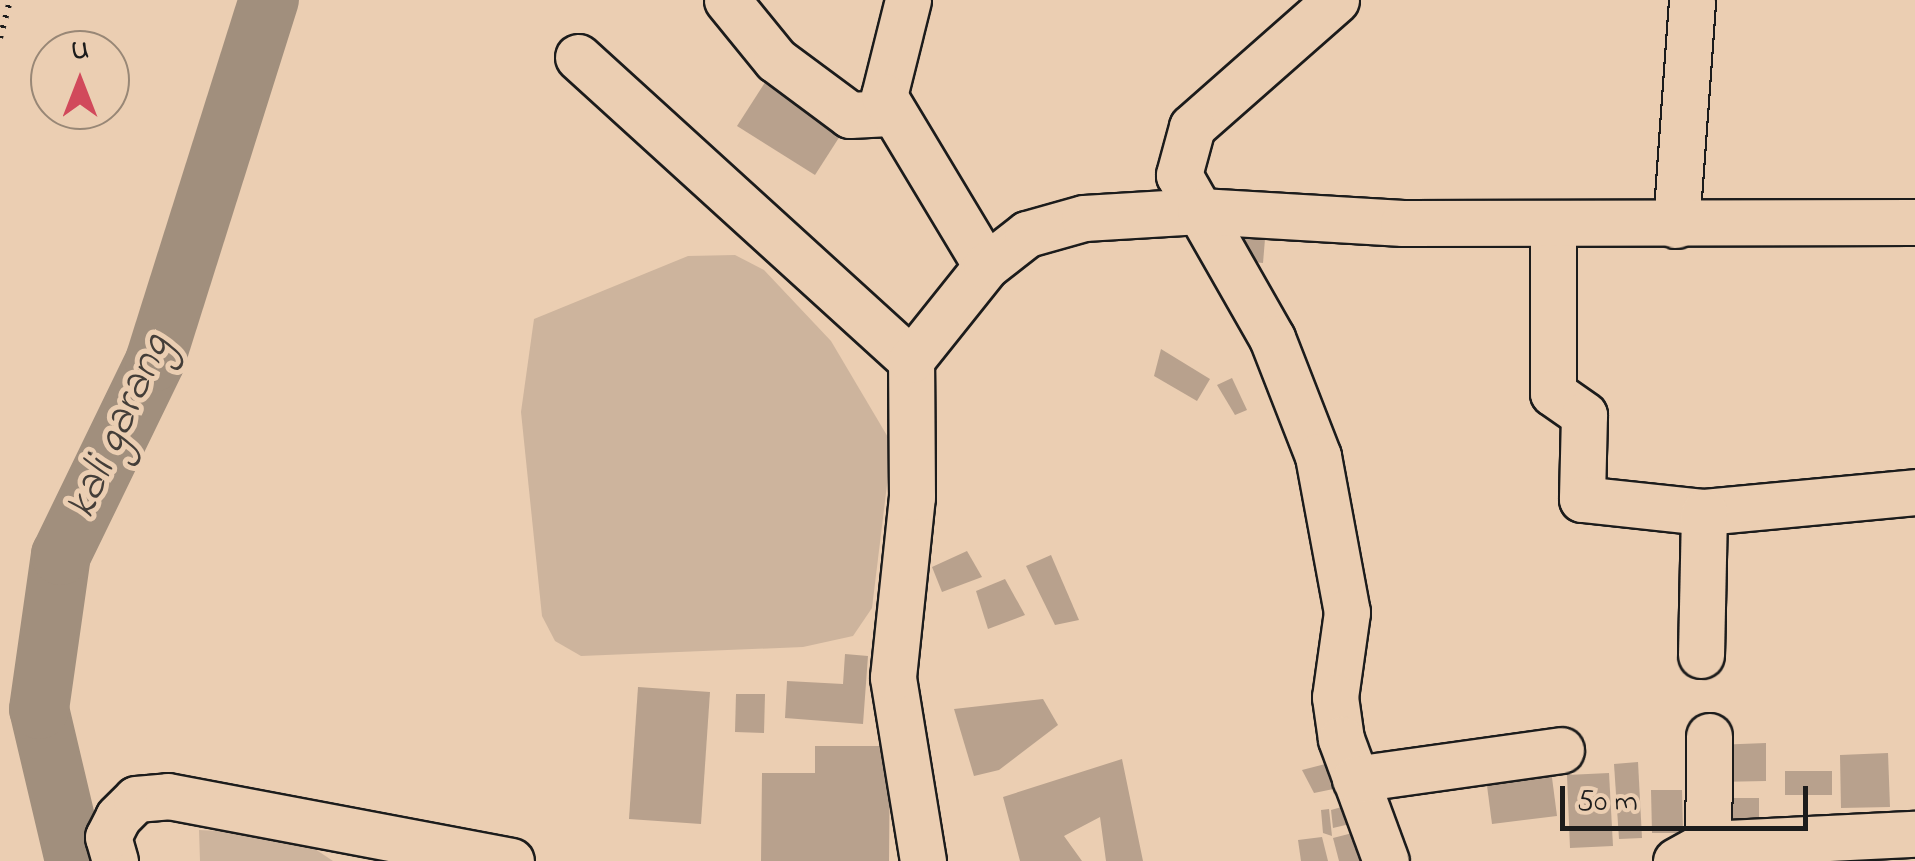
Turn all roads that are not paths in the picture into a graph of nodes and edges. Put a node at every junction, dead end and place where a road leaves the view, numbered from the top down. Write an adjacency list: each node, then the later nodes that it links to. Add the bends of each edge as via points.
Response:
1 (727, 0): 6 (street, via 776,60 850,114)
2 (908, 0): 6 (street, via 885,69)
3 (1336, 0): 7 (street, via 1192,126 1178,175)
4 (1692, 0): 10 (street)
5 (578, 57): 12 (street)
6 (889, 113): 11 (street)
7 (1200, 211): 9 (street); 11 (street, via 1054,222); 18 (street, via 1272,338 1332,505 1346,612 1335,697)
8 (1915, 222): 10 (street)
9 (1553, 224): 10 (street); 14 (street, via 1554,394 1584,416 1582,499)
10 (1676, 225)
11 (986, 266): 12 (street)
12 (912, 360): 23 (street, via 911,514 893,677)
13 (1915, 492): 14 (street)
14 (1704, 512): 15 (street)
15 (1701, 655)
16 (1709, 736): 20 (street)
17 (1561, 750): 18 (street)
18 (1355, 779): 24 (street)
19 (1915, 834): 20 (street)
20 (1697, 855)
21 (114, 861): 22 (street, via 108,837 118,817 136,800 168,796)
22 (512, 861)
23 (924, 861)
24 (1386, 861)

